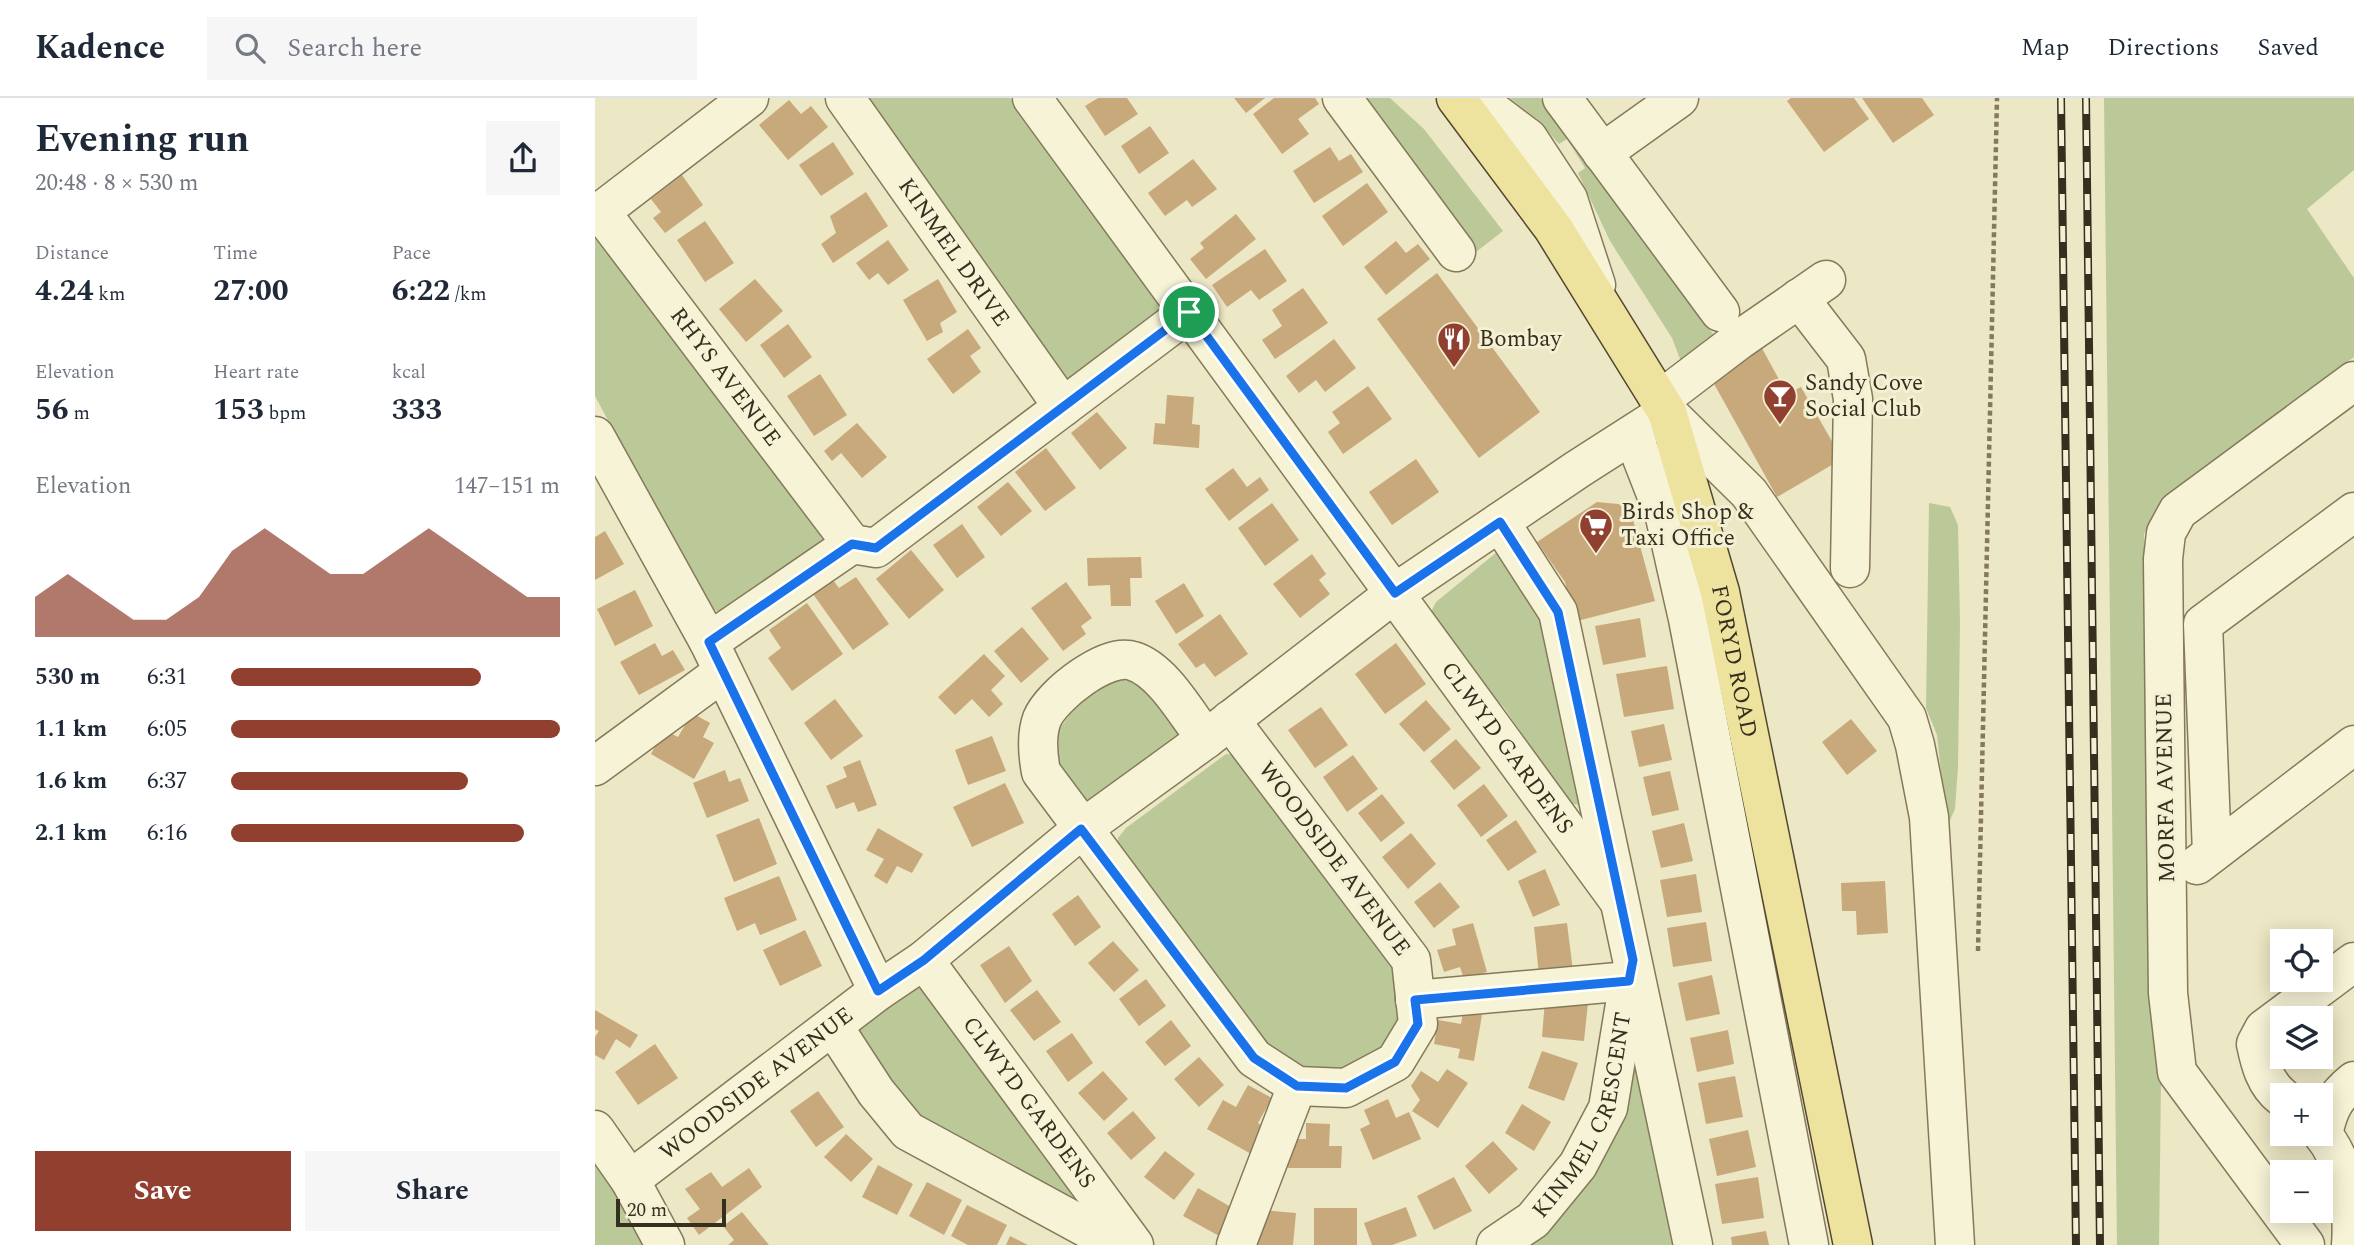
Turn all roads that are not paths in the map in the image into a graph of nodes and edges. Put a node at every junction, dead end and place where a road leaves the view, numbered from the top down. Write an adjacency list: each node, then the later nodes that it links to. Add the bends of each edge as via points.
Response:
1 (748, 98): 10 (street)
2 (845, 98): 16 (street, KINMEL DRIVE)
3 (1032, 98): 12 (street, CLWYD GARDENS)
4 (1342, 98): 11 (street)
5 (1439, 98): 8 (street)
6 (1562, 98): 9 (street)
7 (1679, 98): 9 (street)
8 (1468, 105): 15 (main road, FORYD ROAD, via 1553,228)
9 (1602, 153): 13 (street)
10 (598, 213): 21 (street, RHYS AVENUE)
11 (1456, 252)
12 (1189, 312): 16 (street); 23 (street, CLWYD GARDENS)
13 (1720, 312)
14 (2354, 381): 30 (street, MORFA AVENUE, via 2178,511 2166,533)
15 (1664, 406): 17 (street, WOODSIDE AVENUE); 22 (street, WOODSIDE AVENUE, via 1739,340 1813,289 1846,359 1853,398); 53 (main road, FORYD ROAD, via 1720,592); 54 (street, via 1749,493 1907,718 1929,817)
16 (1063, 407): 21 (street, via 876,548)
17 (1633, 435): 20 (street, WOODSIDE AVENUE); 52 (street, via 1665,517 1688,619)
18 (595, 436): 24 (street)
19 (2354, 512): 29 (street, via 2203,624)
20 (1500, 522): 23 (street, WOODSIDE AVENUE); 31 (street, CLWYD GARDENS, via 1558,612)
21 (852, 544): 24 (street)
22 (1850, 568)
23 (1395, 593): 25 (street, WOODSIDE AVENUE); 31 (street, CLWYD GARDENS)
24 (716, 657): 27 (street); 35 (street)
25 (1218, 730): 28 (street, WOODSIDE AVENUE); 28 (street, WOODSIDE AVENUE, via 1155,672 1132,660 1115,661 1075,681 1042,718 1038,751 1041,772); 36 (street, WOODSIDE AVENUE, via 1411,960)
26 (2354, 745): 29 (street)
27 (595, 766)
28 (1081, 829): 32 (street, WOODSIDE AVENUE); 40 (street, WOODSIDE AVENUE, via 1254,1058)
29 (2212, 853): 30 (street)
30 (2167, 887): 55 (street, MORFA AVENUE, via 2168,993 2177,1072)
31 (1619, 901): 34 (street, CLWYD GARDENS)
32 (924, 960): 35 (street, WOODSIDE AVENUE); 48 (street, CLWYD GARDENS)
33 (2354, 962): 39 (street, via 2264,1029 2256,1044 2261,1069)
34 (1631, 971): 36 (street); 50 (street, KINMEL CRESCENT, via 1608,1108 1578,1165 1533,1220); 51 (street, CLWYD GARDENS)
35 (878, 991): 37 (street, WOODSIDE AVENUE)
36 (1415, 1000): 40 (street, WOODSIDE AVENUE, via 1418,1024 1395,1062 1346,1088)
37 (833, 1026): 44 (street, WOODSIDE AVENUE); 47 (street, CLWYD GARDENS, via 876,1092 908,1130)
38 (2354, 1081): 41 (street)
39 (2270, 1083)
40 (1297, 1086): 49 (street)
41 (2333, 1103)
42 (595, 1130): 44 (street)
43 (2330, 1146): 45 (street, via 2343,1168)
44 (630, 1180): 46 (street)
45 (2352, 1238)
46 (665, 1245)
47 (1118, 1245)
48 (1134, 1245)
49 (1236, 1245)
50 (1496, 1245)
51 (1693, 1245)
52 (1809, 1245)
53 (1853, 1245)
54 (1955, 1245)
55 (2305, 1245)

